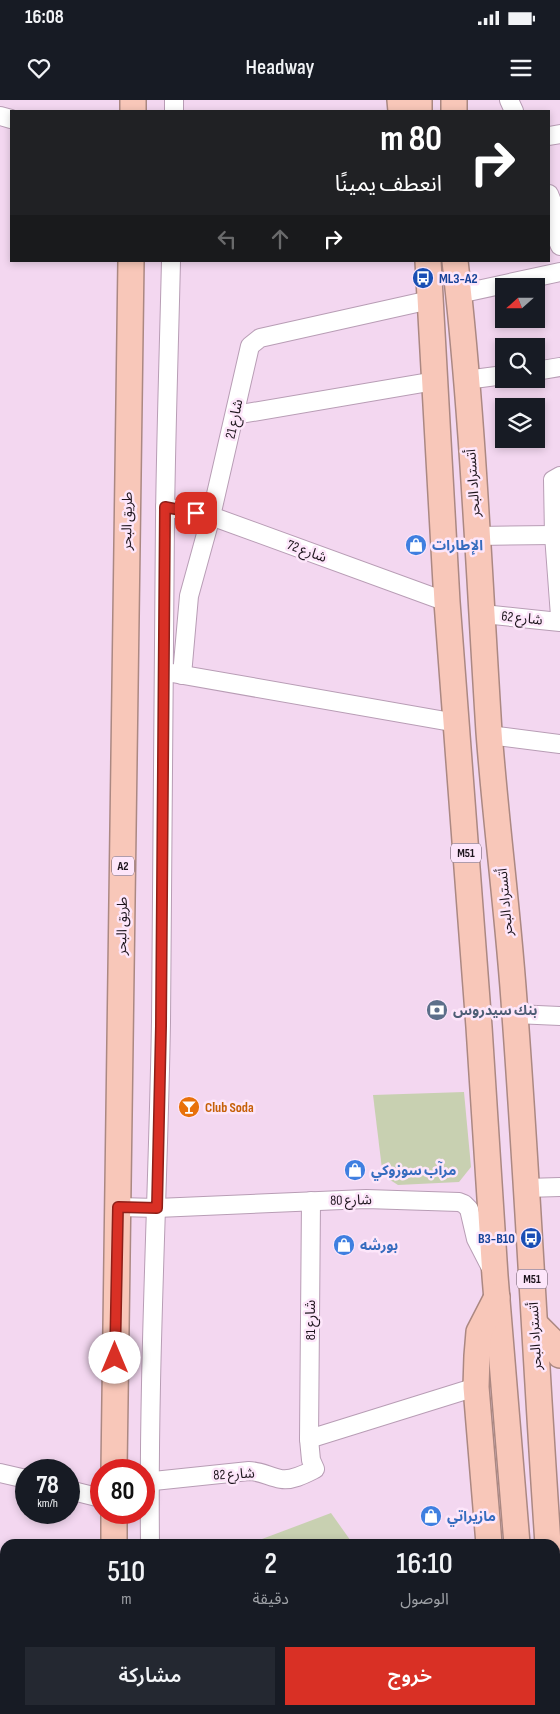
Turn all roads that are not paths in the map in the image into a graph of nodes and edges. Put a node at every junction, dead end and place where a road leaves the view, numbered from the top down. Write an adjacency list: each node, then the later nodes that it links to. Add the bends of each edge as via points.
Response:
1 (550, 197): 3 (street)
2 (550, 222): 4 (street)
3 (560, 222)
4 (560, 246)
5 (131, 262): 38 (highway, طريق البحر / A2)
6 (171, 262): 19 (street)
7 (428, 262): 11 (highway, M51)
8 (455, 262): 10 (highway, أتستراد البحر / M51)
9 (560, 272): 10 (street)
10 (459, 294): 15 (highway, أتستراد البحر / M51)
11 (430, 300): 16 (highway, M51); 17 (street, شارع 21, via 260,338 247,352)
12 (560, 367): 13 (street)
13 (545, 369)
14 (495, 376): 15 (street)
15 (466, 380): 22 (highway, أتستراد البحر / M51)
16 (435, 381): 17 (street); 23 (highway, M51)
17 (235, 415): 20 (street, شارع 21)
18 (560, 476): 21 (street, via 553,480)
19 (165, 507): 20 (street, شارع 72); 27 (street)
20 (211, 516): 23 (street, شارع 72); 28 (street, شارع 21, via 189,596)
21 (554, 535): 22 (street); 25 (street)
22 (477, 536): 24 (highway, أتستراد البحر / M51)
23 (447, 602): 29 (highway, M51)
24 (483, 614): 26 (street, شارع 62); 30 (highway, أتستراد البحر / M51)
25 (560, 616)
26 (560, 622)
27 (164, 672): 28 (street); 39 (street)
28 (182, 675): 29 (street)
29 (457, 724): 40 (highway, M51)
30 (490, 734): 31 (street); 32 (highway, أتستراد البحر / M51)
31 (560, 744)
32 (515, 1014): 33 (street); 35 (highway, أتستراد البحر / M51)
33 (560, 1016)
34 (560, 1187): 35 (street)
35 (526, 1194): 36 (street); 41 (highway, أتستراد البحر / M51)
36 (560, 1198)
37 (311, 1200): 39 (street, شارع 80); 40 (street, شارع 80, via 381,1199 464,1204 469,1209 476,1240); 44 (street, شارع 81)
38 (118, 1207): 39 (street, شارع 80); 46 (highway, طريق البحر / A2)
39 (157, 1208): 47 (street)
40 (496, 1287): 43 (highway, via 479,1332); 45 (highway, M51)
41 (535, 1324): 42 (highway, via 556,1345); 59 (highway, أتستراد البحر / M51)
42 (560, 1355)
43 (476, 1387): 44 (street); 56 (highway)
44 (309, 1439): 48 (street, شارع 81)
45 (509, 1444): 57 (highway, via 498,1458); 58 (highway, M51)
46 (114, 1459)
47 (148, 1459)
48 (315, 1469): 51 (street, شارع 82, via 290,1480 249,1470)
49 (0, 1473): 50 (street)
50 (15, 1476)
51 (155, 1481)
52 (114, 1524): 54 (highway)
53 (149, 1524): 55 (street)
54 (114, 1539)
55 (150, 1539)
56 (489, 1539)
57 (503, 1539)
58 (517, 1539)
59 (548, 1539)

